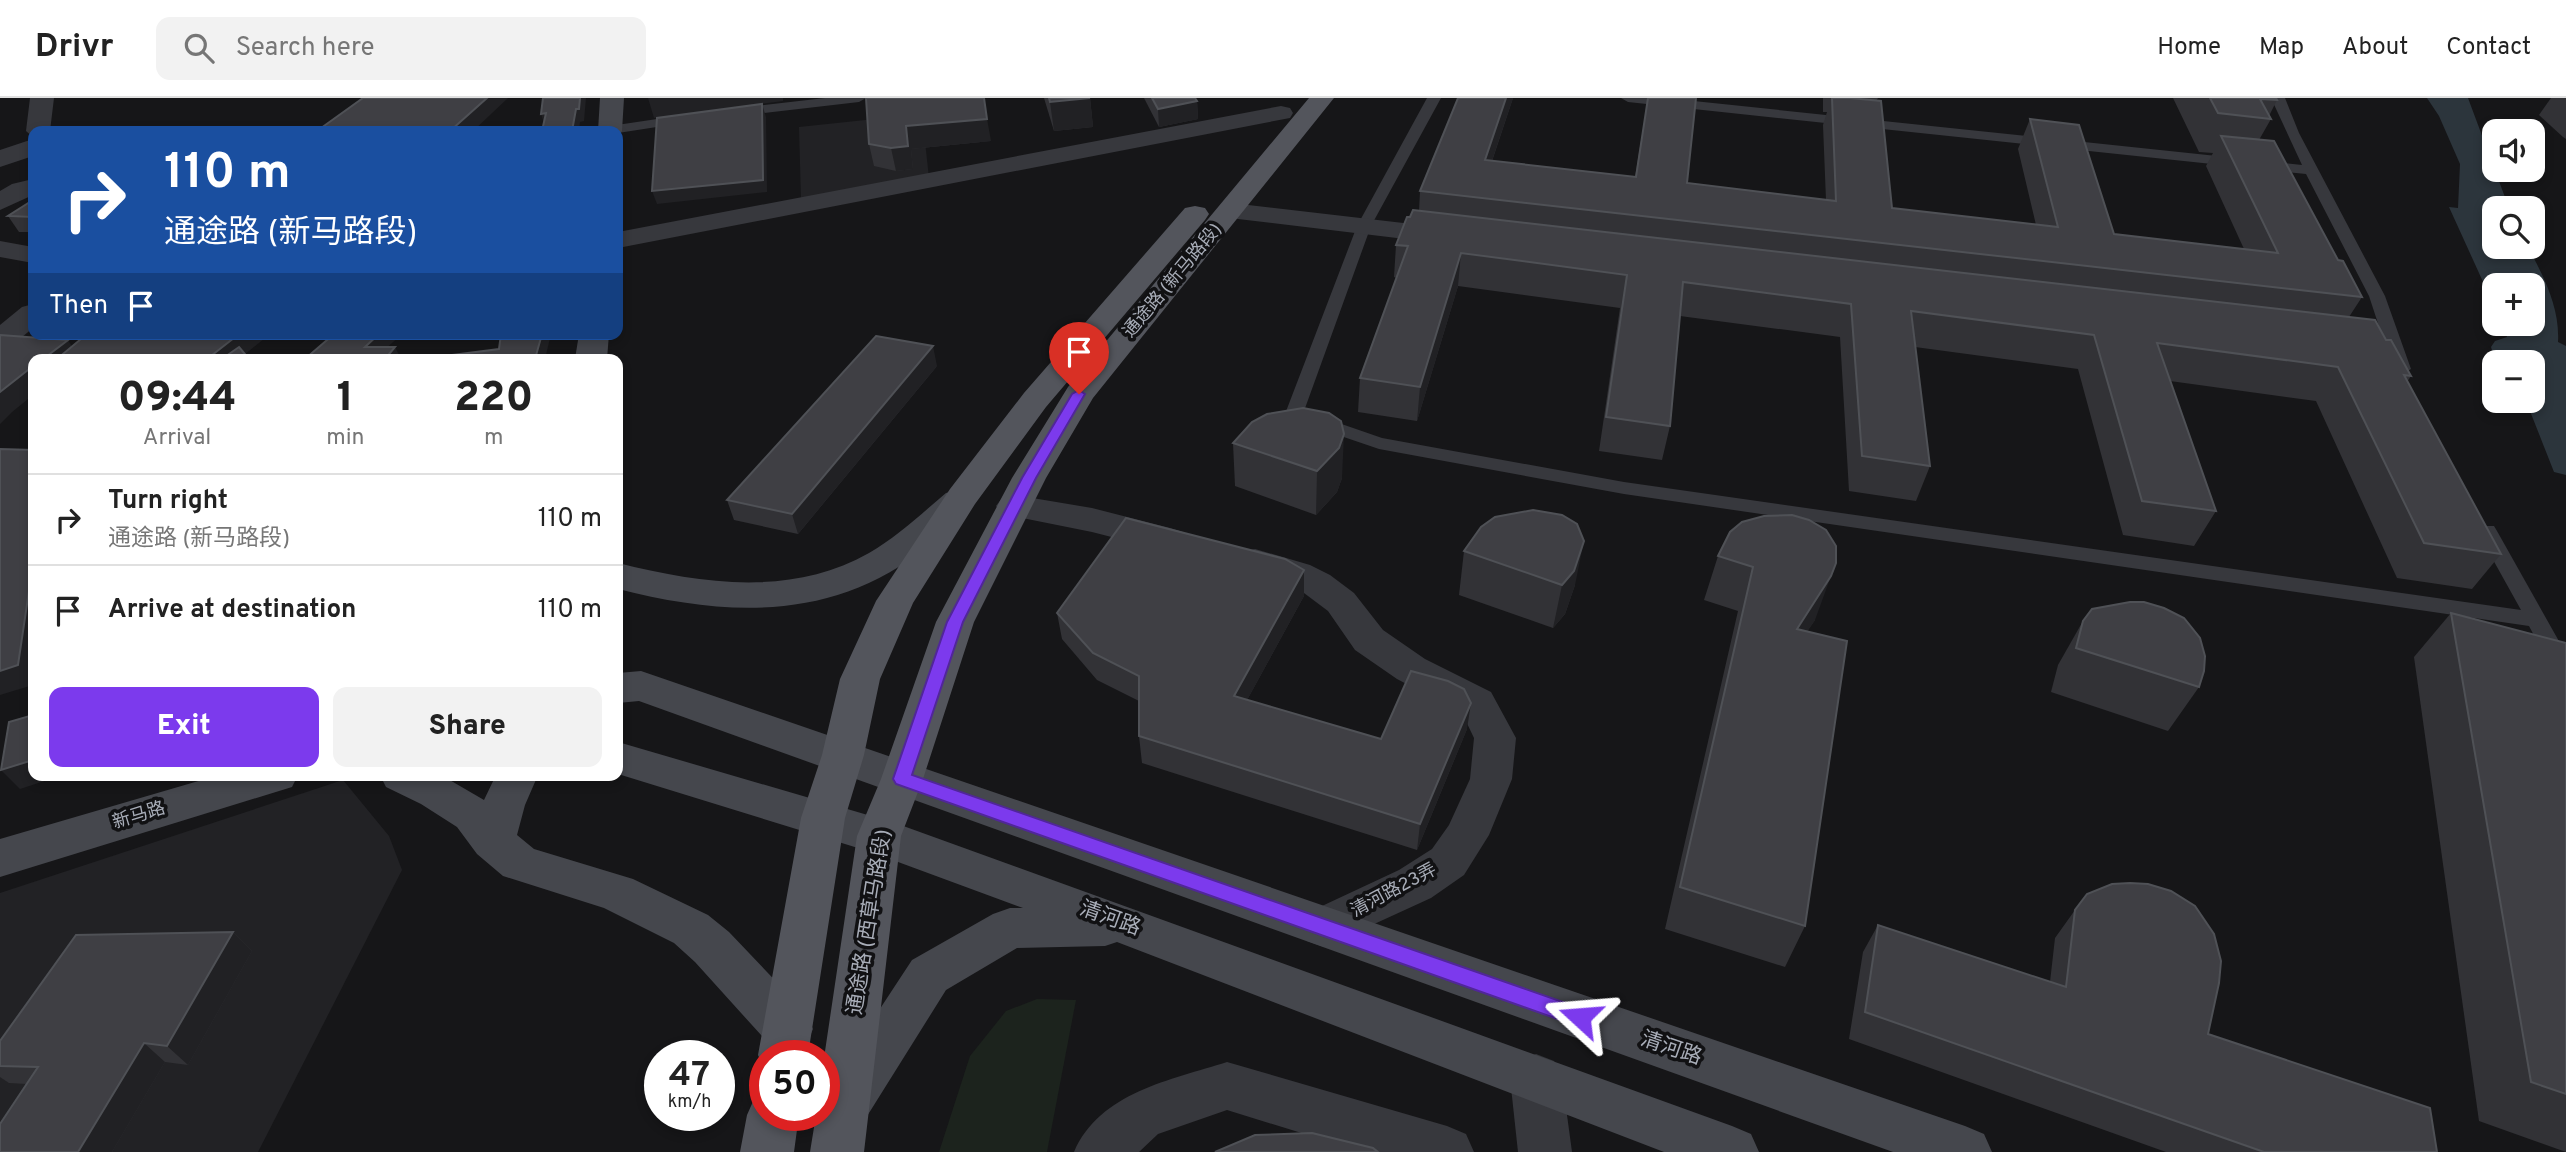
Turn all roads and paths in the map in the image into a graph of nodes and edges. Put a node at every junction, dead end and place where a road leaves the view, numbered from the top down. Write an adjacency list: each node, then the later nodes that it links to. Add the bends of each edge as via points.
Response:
1 (42, 98): 12 (street)
2 (612, 98): 13 (main road)
3 (859, 98): 8 (lane)
4 (1322, 98): 18 (main road, 通途路 (新马路段))
5 (1434, 98): 19 (lane)
6 (1628, 98): 17 (lane)
7 (2278, 98): 17 (lane)
8 (818, 100): 10 (lane)
9 (1288, 106): 20 (street); 25 (main road, 通途路 (新马路段), via 1035,400)
10 (720, 114)
11 (698, 117): 14 (lane)
12 (39, 126)
13 (610, 126)
14 (623, 129)
15 (28, 149): 16 (street)
16 (0, 159)
17 (2311, 170): 24 (lane, via 2377,296 2380,345)
18 (1231, 211): 19 (street); 26 (main road, 通途路 (新马路段), via 1079,394)
19 (1364, 226): 21 (street); 29 (lane, via 1294,414 1379,443 1624,488)
20 (623, 239)
21 (1488, 240)
22 (0, 249): 23 (street)
23 (28, 254)
24 (2409, 390)
25 (962, 497): 28 (main road, via 914,540 880,562 795,593 752,597 699,593); 32 (main road, 通途路 (新马路段), via 895,601 860,679)
26 (1014, 506): 34 (main road, 通途路 (新马路段), via 955,622); 43 (street, 清河路23弄, via 1092,520 1297,575 1340,602 1369,640 1411,670 1477,703 1495,738 1491,779 1467,835 1448,862 1415,884)
27 (2476, 511): 29 (lane)
28 (623, 577)
29 (2536, 620): 31 (lane, via 2549,643)
30 (623, 688): 32 (main road, 清河路, via 640,686)
31 (2566, 717)
32 (843, 755): 34 (main road, 清河路); 38 (main road)
33 (623, 759): 38 (main road, 清河路)
34 (902, 779): 39 (main road, 通途路 (西草马路段)); 43 (main road, 清河路)
35 (257, 781): 41 (main road, 新马路)
36 (413, 781): 40 (main road, via 472,815)
37 (514, 781): 40 (main road)
38 (823, 818): 39 (main road, 清河路); 45 (main road)
39 (879, 836): 42 (main road, 清河路); 48 (main road, 通途路 (西草马路段))
40 (494, 841): 44 (main road, via 519,863 617,893 691,929 712,947)
41 (0, 858)
42 (1129, 926): 46 (main road, 清河路); 48 (main road, via 1010,928 929,975)
43 (1324, 928): 54 (main road, 清河路)
44 (784, 1040)
45 (786, 1040)
46 (1536, 1078): 52 (street); 53 (main road, 清河路)
47 (770, 1131): 49 (main road)
48 (839, 1132)
49 (767, 1152)
50 (1101, 1152): 51 (street, via 1141,1115 1227,1086)
51 (1447, 1152)
52 (1545, 1152)
53 (1732, 1152)
54 (1965, 1152)

